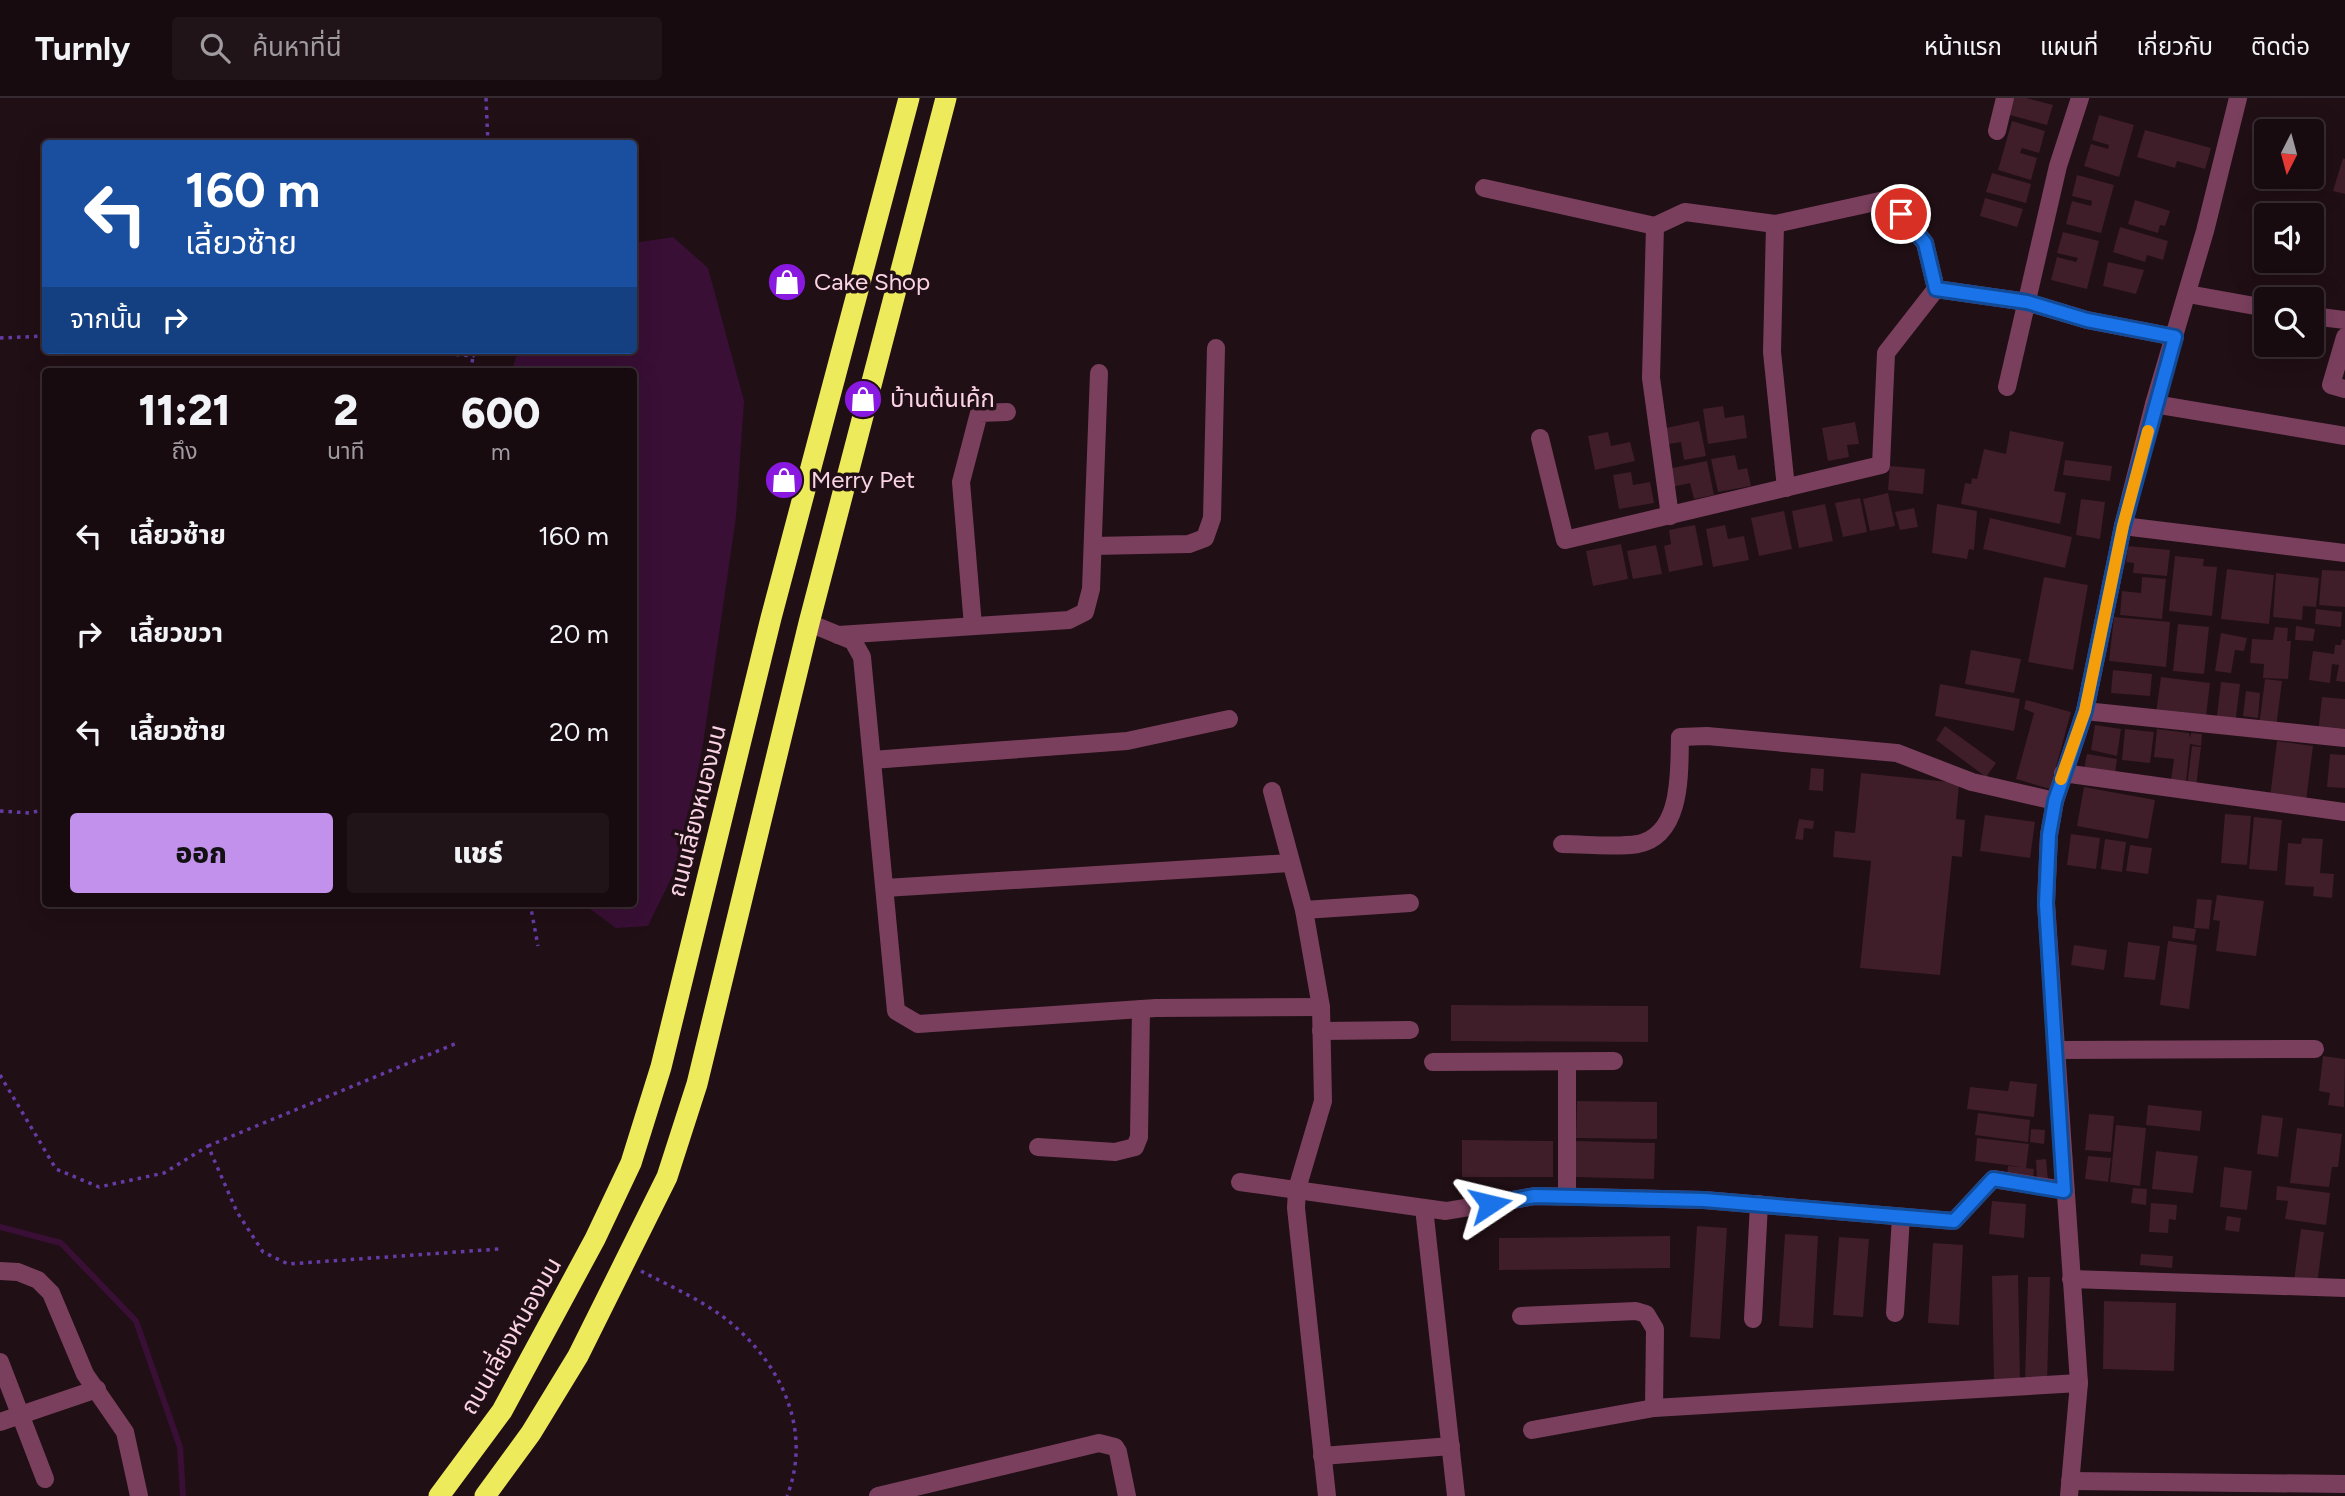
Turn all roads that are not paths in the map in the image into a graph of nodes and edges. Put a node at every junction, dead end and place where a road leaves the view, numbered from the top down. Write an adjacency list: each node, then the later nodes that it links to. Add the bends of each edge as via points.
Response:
1 (909, 98): 84 (highway, ถนนเลี่ยงหนองมน, via 771,618 661,1067 631,1163 502,1412)
2 (946, 98): 31 (highway)
3 (2005, 98): 6 (street)
4 (2080, 98): 12 (street, via 2058,166)
5 (2238, 98): 11 (street)
6 (1997, 131)
7 (1484, 188): 9 (street)
8 (1775, 224): 9 (street, via 1685,212); 10 (street, via 1889,200 1925,243); 26 (street, via 1772,352)
9 (1655, 226): 27 (street, via 1651,377)
10 (1936, 289): 12 (street); 26 (street, via 1886,353 1881,465)
11 (2188, 294): 13 (street); 16 (street)
12 (2027, 302): 16 (street, via 2087,320); 20 (street)
13 (2254, 306)
14 (2324, 317): 15 (street)
15 (2345, 320)
16 (2175, 337): 22 (street)
17 (2345, 337): 21 (street, via 2331,386)
18 (1216, 348): 29 (street, via 1212,518 1205,538 1189,544)
19 (1099, 373): 29 (street)
20 (2007, 387)
21 (2345, 389)
22 (2154, 404): 24 (street); 28 (street)
23 (1007, 412): 32 (street, via 979,413 961,482)
24 (2345, 436)
25 (1540, 438): 27 (street, via 1565,540)
26 (1786, 488): 27 (street)
27 (1670, 516)
28 (2123, 526): 30 (street); 34 (street)
29 (1093, 546): 32 (street, via 1090,603 1079,617)
30 (2345, 553)
31 (809, 623): 33 (street); 85 (highway, via 696,1084 667,1177 578,1356)
32 (973, 626): 33 (street)
33 (837, 635): 37 (street, via 853,641 862,657)
34 (2085, 711): 36 (street); 38 (street)
35 (1229, 719): 37 (street, via 1127,741)
36 (2345, 738)
37 (872, 760): 44 (street)
38 (2063, 773): 40 (street); 41 (street)
39 (1272, 792): 43 (street)
40 (2055, 801): 42 (street, via 1972,782 1896,753 1680,737 1675,809 1663,829 1640,844); 52 (street, via 2046,904)
41 (2345, 813)
42 (1562, 844)
43 (1290, 863): 44 (street); 46 (street)
44 (884, 888): 48 (street, via 896,1011 918,1024)
45 (1410, 903): 46 (street)
46 (1304, 910): 47 (street)
47 (1321, 1007): 48 (street); 50 (street)
48 (1141, 1009): 56 (street, via 1139,1137 1135,1147 1115,1152)
49 (1410, 1030): 50 (street)
50 (1321, 1031): 58 (street, via 1323,1101)
51 (2315, 1049): 52 (street)
52 (2057, 1050): 59 (street)
53 (1433, 1062): 55 (street)
54 (1614, 1062): 55 (street)
55 (1567, 1063): 60 (street)
56 (1038, 1147)
57 (1240, 1182): 58 (street)
58 (1297, 1189): 62 (street); 78 (street)
59 (2064, 1191): 63 (street, via 1993,1179 1954,1221); 65 (street)
60 (1567, 1196): 61 (street); 62 (street, via 1535,1196 1446,1211)
61 (1759, 1205): 63 (street); 69 (street)
62 (1424, 1208): 77 (street)
63 (1901, 1217): 67 (street)
64 (0, 1271): 72 (street, via 38,1280 51,1293 85,1374)
65 (2071, 1279): 66 (street); 71 (street)
66 (2345, 1288)
67 (1895, 1313)
68 (1521, 1316): 73 (street, via 1646,1314 1655,1329)
69 (1753, 1319)
70 (0, 1362): 74 (street)
71 (2079, 1383): 73 (street); 81 (street)
72 (97, 1389): 74 (street); 83 (street, via 125,1432)
73 (1654, 1408): 76 (street)
74 (20, 1415): 75 (street); 79 (street)
75 (0, 1422)
76 (1532, 1430)
77 (1451, 1446): 78 (street); 89 (street)
78 (1322, 1455): 88 (street)
79 (45, 1479)
80 (2345, 1484): 81 (street)
81 (2069, 1489)
82 (902, 1493): 86 (street); 87 (street, via 1099,1443 1118,1452)
83 (139, 1496)
84 (439, 1496)
85 (485, 1496)
86 (878, 1496)
87 (1127, 1496)
88 (1326, 1496)
89 (1456, 1496)

